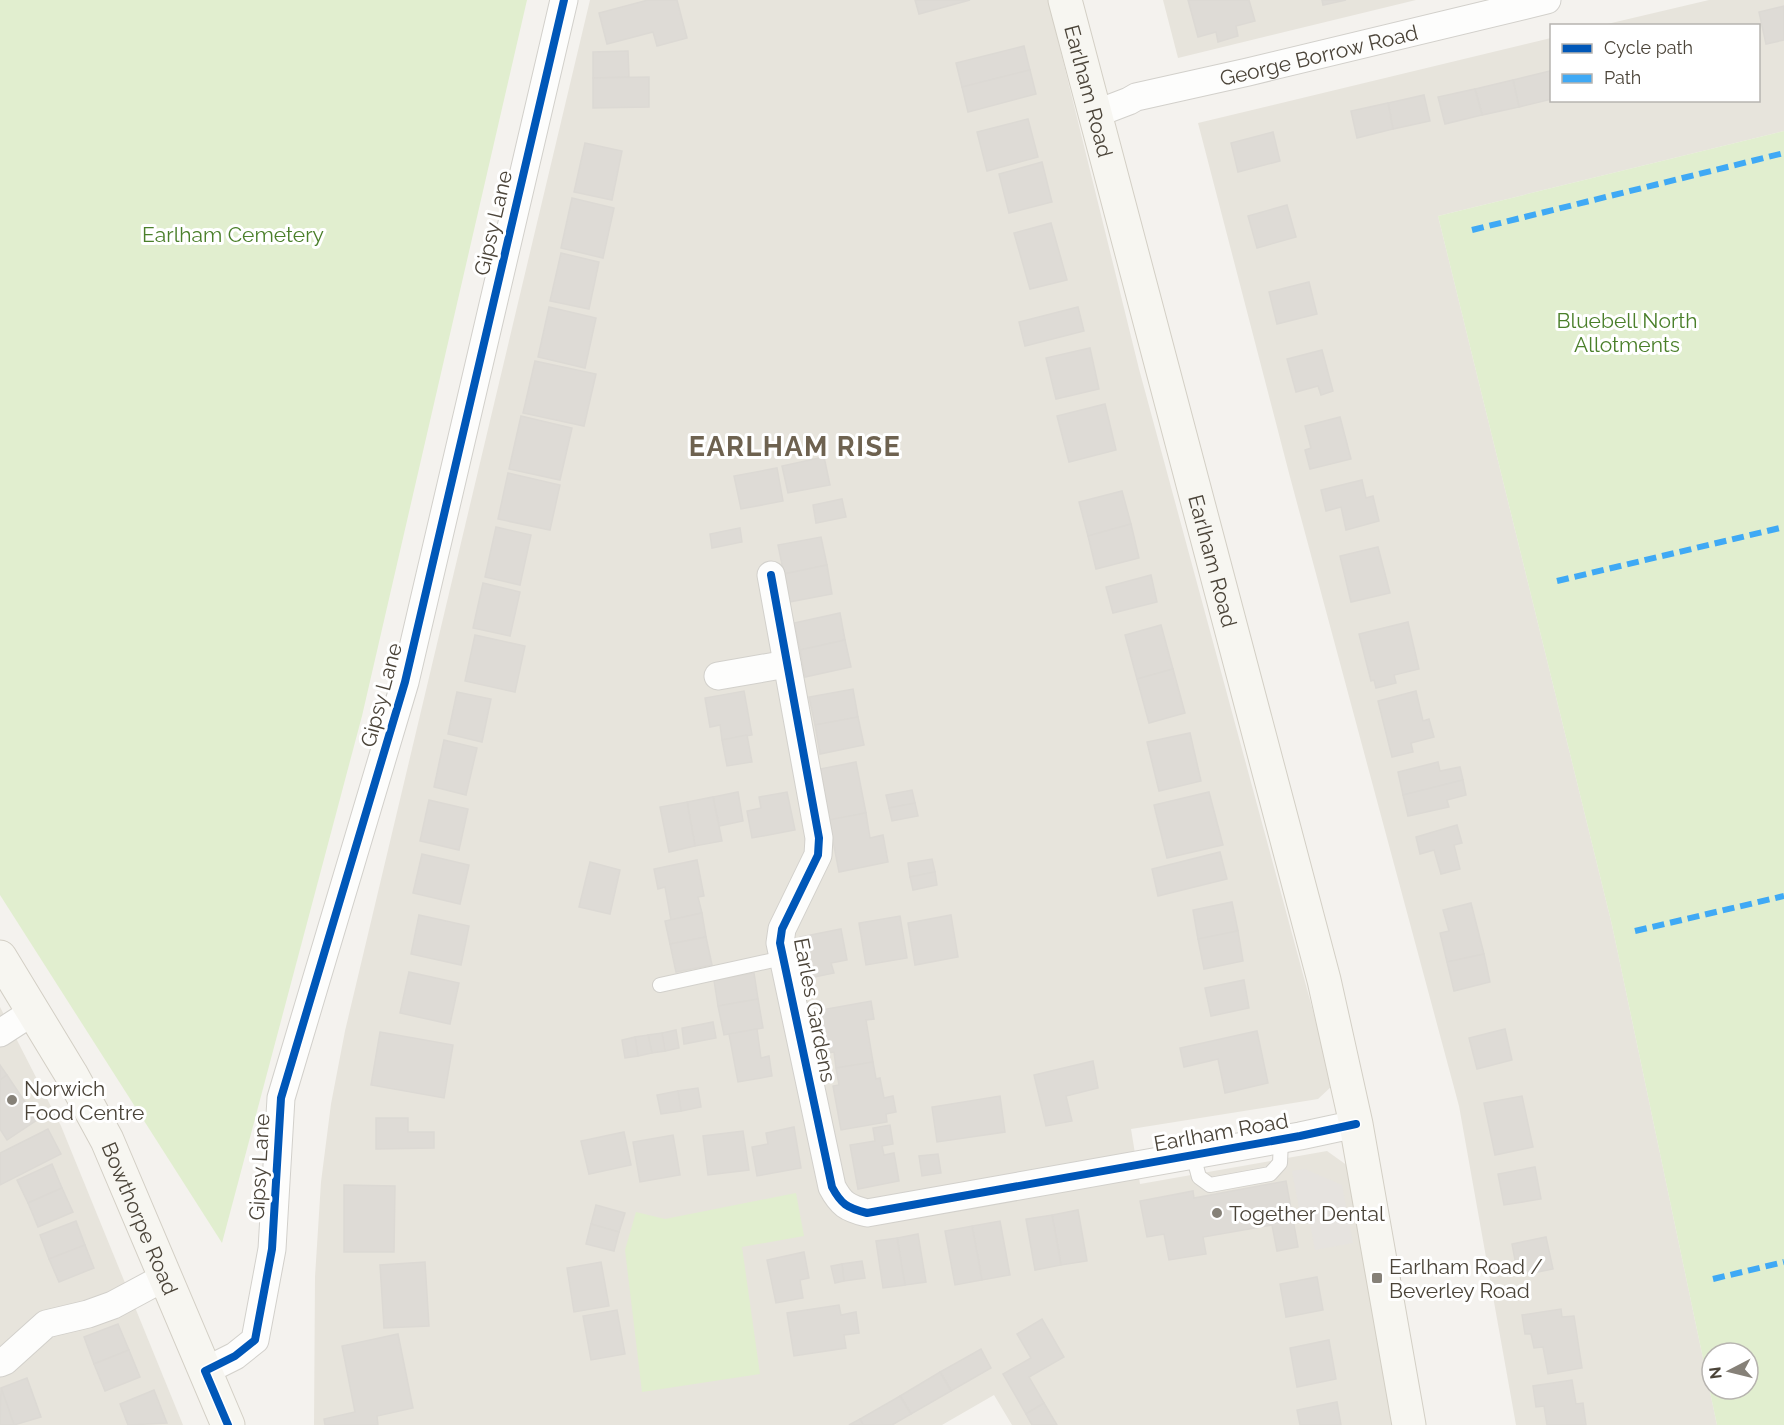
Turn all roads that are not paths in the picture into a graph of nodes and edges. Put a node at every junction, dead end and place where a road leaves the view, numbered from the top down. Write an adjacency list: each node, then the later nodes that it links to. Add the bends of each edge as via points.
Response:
1 (564, 0): 17 (street, Gipsy Lane, via 405,682 280,1098 272,1249 255,1340 235,1356)
2 (1065, 0): 4 (main road, Earlham Road)
3 (1547, 0): 4 (street, George Borrow Road, via 1136,96)
4 (1095, 114): 13 (main road, Earlham Road, via 1324,980)
5 (771, 575): 6 (street, Earles Gardens)
6 (787, 664): 7 (street); 9 (street, Earles Gardens, via 819,838 818,855 782,929)
7 (718, 676)
8 (0, 957): 11 (main road, Bowthorpe Road)
9 (783, 958): 10 (lane); 14 (street, Earles Gardens, via 832,1187 840,1201 852,1210 867,1213)
10 (660, 985)
11 (34, 1011): 12 (street); 15 (main road, Bowthorpe Road, via 107,1140)
12 (0, 1033)
13 (1356, 1124): 14 (street, Earlham Road, via 1284,1158 1193,1155); 19 (main road, Earlham Road)
14 (1092, 1172)
15 (165, 1276): 16 (street, via 113,1305 46,1324); 17 (main road, Bowthorpe Road)
16 (0, 1363)
17 (205, 1371): 18 (main road, Bowthorpe Road)
18 (228, 1425)
19 (1409, 1425)

